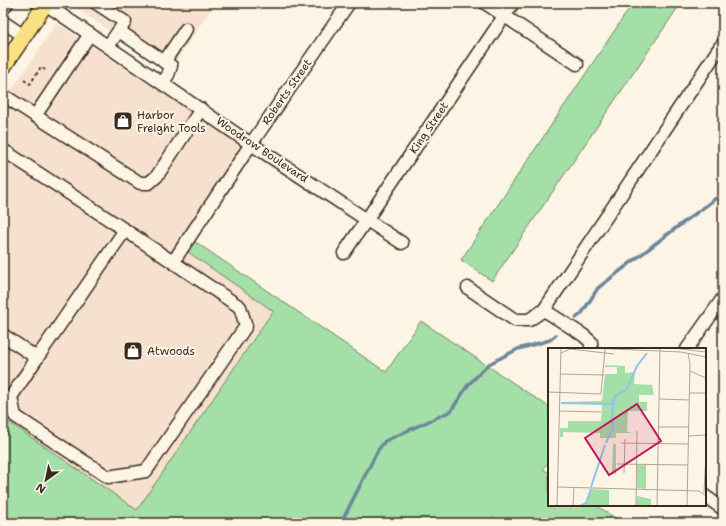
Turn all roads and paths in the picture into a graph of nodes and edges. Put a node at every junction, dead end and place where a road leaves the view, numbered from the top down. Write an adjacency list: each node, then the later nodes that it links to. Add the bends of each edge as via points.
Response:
1 (7, 3): 7 (street)
2 (45, 3): 12 (street, Woodrow Boulevard); 13 (main road)
3 (96, 3): 11 (street, via 124,22)
4 (349, 3): 26 (street, Roberts Street)
5 (486, 3): 8 (street)
6 (513, 3): 8 (street, King Street)
7 (3, 9)
8 (504, 16): 17 (street); 28 (street, King Street)
9 (3, 22): 13 (street)
10 (186, 29): 16 (street)
11 (119, 31): 15 (street); 16 (street)
12 (90, 34): 15 (street, Woodrow Boulevard); 25 (street)
13 (24, 36): 18 (main road)
14 (723, 44): 35 (street)
15 (108, 46): 20 (street, Woodrow Boulevard)
16 (164, 61): 20 (street); 22 (street, via 168,75)
17 (577, 64)
18 (3, 67)
19 (45, 70): 21 (path, via 41,67 30,84)
20 (148, 73): 22 (street, Woodrow Boulevard)
21 (24, 80)
22 (162, 83): 24 (street, Woodrow Boulevard)
23 (3, 95): 25 (street)
24 (201, 109): 25 (street, via 157,176 149,183 140,183 131,178); 26 (street, Woodrow Boulevard)
25 (35, 116)
26 (252, 144): 28 (street, Woodrow Boulevard); 32 (street, Roberts Street)
27 (5, 156): 29 (street)
28 (367, 220): 30 (street, Woodrow Boulevard); 31 (street, King Street)
29 (125, 230): 32 (street); 39 (street)
30 (402, 243)
31 (344, 253)
32 (173, 262): 39 (street, via 240,307 246,326 146,471 108,477 15,416 11,397)
33 (468, 288): 35 (street, via 515,320 528,320)
34 (723, 298): 38 (street)
35 (544, 310): 37 (street, via 583,334 591,342)
36 (3, 335): 39 (street)
37 (591, 348)
38 (688, 348)
39 (37, 358)
40 (706, 497): 41 (street)
41 (723, 509)

